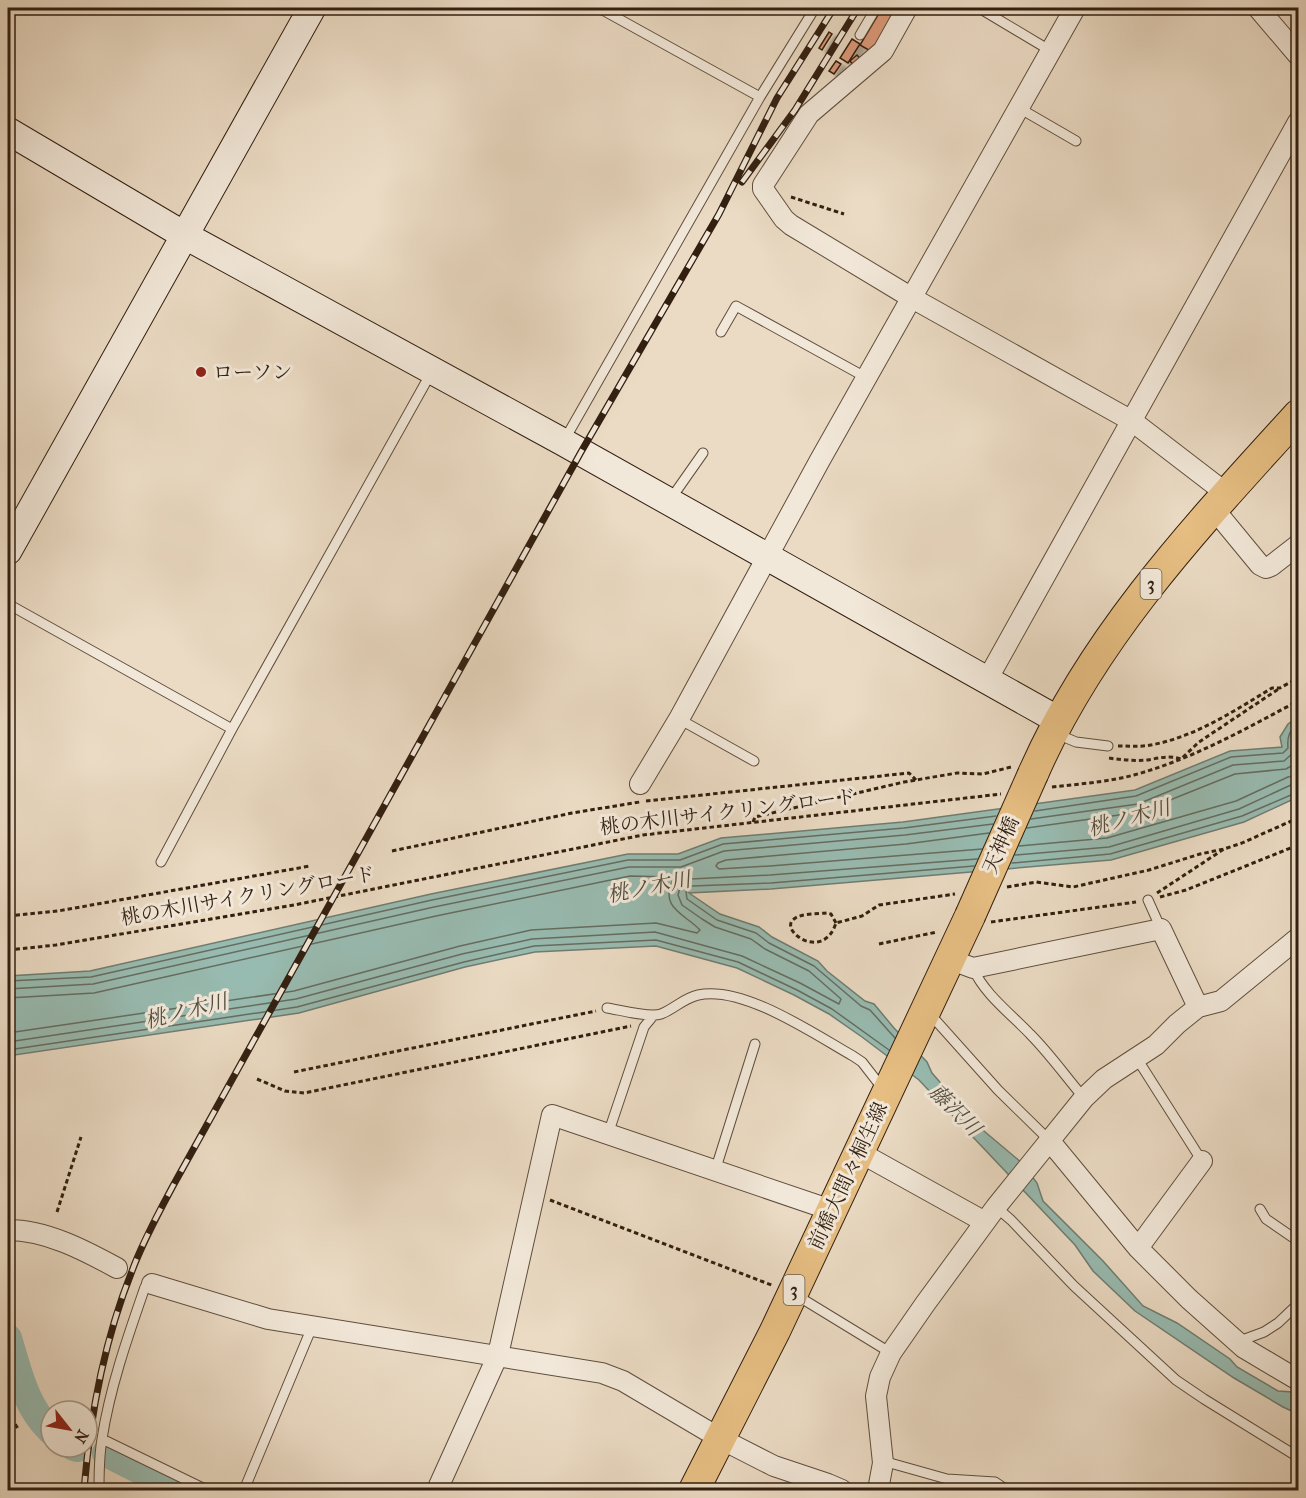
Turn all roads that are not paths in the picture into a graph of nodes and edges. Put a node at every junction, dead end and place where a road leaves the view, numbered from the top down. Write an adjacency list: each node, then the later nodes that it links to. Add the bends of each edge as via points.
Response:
1 (312, 8): 17 (street)
2 (599, 8): 12 (lane)
3 (815, 8): 12 (lane)
4 (876, 8): 9 (lane)
5 (907, 8): 18 (street, via 883,51 809,114 763,189 791,225)
6 (979, 8): 10 (lane)
7 (1075, 8): 10 (street)
8 (1258, 8): 11 (street)
9 (860, 35)
10 (1051, 51): 13 (street)
11 (1299, 54)
12 (760, 97): 24 (lane)
13 (1019, 108): 16 (lane); 18 (street)
14 (1299, 122): 23 (street)
15 (8, 131): 17 (street)
16 (1076, 141)
17 (184, 235): 20 (street); 29 (street)
18 (912, 298): 21 (street); 23 (street)
19 (721, 332): 21 (lane, via 736,306)
20 (433, 370): 24 (street); 35 (lane)
21 (867, 378): 30 (street)
22 (1299, 415): 26 (main road, 3)
23 (1132, 421): 26 (street); 32 (street)
24 (563, 442): 27 (street)
25 (703, 453): 27 (lane)
26 (1220, 501): 28 (street, via 1260,565 1271,566); 34 (main road, 3, via 1110,636)
27 (669, 502): 30 (street)
28 (1299, 544)
29 (8, 551)
30 (767, 556): 32 (street); 33 (street)
31 (8, 604): 35 (lane)
32 (987, 680): 34 (street)
33 (679, 719): 37 (lane); 38 (street)
34 (1055, 726): 36 (lane, via 1076,742); 43 (main road, 天神橋 / 3, bridge, via 967,921)
35 (232, 729): 39 (lane)
36 (1108, 746)
37 (754, 761)
38 (640, 784)
39 (161, 862)
40 (1148, 900): 41 (lane)
41 (1156, 920): 43 (street); 44 (street)
42 (1295, 950): 44 (street, via 1221,1000)
43 (961, 964): 46 (main road, 3); 51 (lane, via 1032,1035)
44 (1198, 1007): 49 (street, via 1156,1045)
45 (607, 1008): 47 (lane)
46 (925, 1013): 50 (main road, 3); 53 (lane)
47 (650, 1019): 50 (lane, via 697,995 743,999 853,1056); 52 (lane)
48 (755, 1044): 56 (lane)
49 (1136, 1057): 51 (street); 55 (lane)
50 (889, 1090): 54 (main road, 前橋大間々桐生線 / 3)
51 (1084, 1098): 53 (street)
52 (608, 1134): 56 (street); 70 (street, via 552,1115)
53 (1047, 1143): 59 (street); 62 (street)
54 (859, 1152): 58 (main road, 前橋大間々桐生線 / 3); 59 (street)
55 (1202, 1161): 62 (street)
56 (715, 1171): 58 (street)
57 (1260, 1209): 61 (lane, via 1266,1219)
58 (831, 1210): 65 (main road, 前橋大間々桐生線 / 3)
59 (994, 1210): 69 (street); 74 (lane, via 1011,1220 1074,1286 1176,1380)
60 (8, 1230): 63 (street, via 50,1238)
61 (1299, 1241)
62 (1138, 1248): 68 (street)
63 (117, 1268)
64 (152, 1284): 67 (street, via 247,1314); 72 (lane, via 145,1287 128,1338)
65 (792, 1293): 69 (lane); 73 (main road, 前橋大間々桐生線 / 3)
66 (1299, 1304): 68 (lane, via 1264,1332)
67 (312, 1327): 70 (street); 78 (lane)
68 (1237, 1342): 71 (street)
69 (891, 1353): 75 (street, via 876,1396)
70 (498, 1355): 73 (street, via 583,1369 623,1381); 79 (street)
71 (1299, 1380)
72 (102, 1439): 76 (lane); 77 (lane)
73 (721, 1439): 80 (main road, 前橋大間々桐生線 / 3); 81 (street, via 774,1466)
74 (1299, 1457)
75 (883, 1463): 82 (street); 83 (lane, via 947,1479 996,1482)
76 (99, 1491)
77 (207, 1491)
78 (244, 1491)
79 (437, 1491)
80 (694, 1491)
81 (842, 1491)
82 (878, 1491)
83 (1007, 1491)

